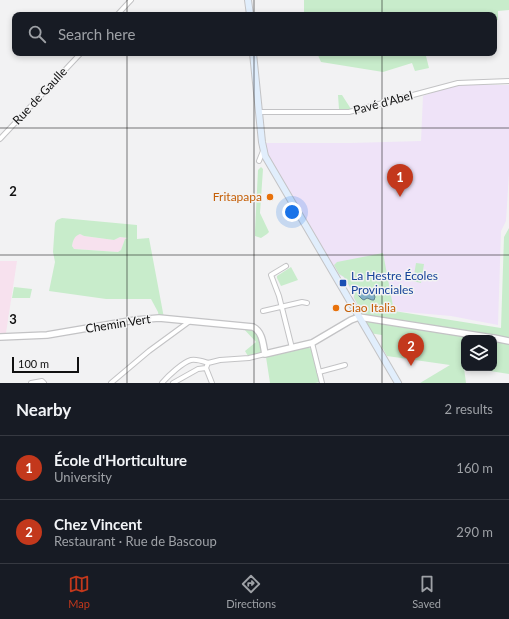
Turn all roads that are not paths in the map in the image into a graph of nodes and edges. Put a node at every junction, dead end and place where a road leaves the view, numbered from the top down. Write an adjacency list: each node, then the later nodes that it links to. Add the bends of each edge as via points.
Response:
1 (131, 0): 3 (street)
2 (248, 0): 4 (main road)
3 (119, 12)
4 (250, 12)
5 (78, 56): 9 (street, Rue de Gaulle)
6 (253, 56): 8 (main road)
7 (509, 82): 8 (street, Pavé d'Abel, via 458,83 352,111)
8 (259, 112): 10 (main road)
9 (0, 139)
10 (263, 151): 11 (street); 16 (main road)
11 (259, 161)
12 (286, 266): 14 (street, via 271,275)
13 (307, 303): 14 (street)
14 (281, 307): 15 (street); 23 (street)
15 (263, 311)
16 (359, 317): 18 (street); 22 (street); 36 (main road)
17 (191, 320): 19 (street, Chemin Vert, via 141,319 47,335); 24 (street, Chemin Vert, via 254,328 260,334); 31 (street)
18 (474, 335)
19 (0, 337)
20 (497, 338): 21 (street)
21 (509, 340)
22 (312, 343): 23 (street); 28 (street)
23 (292, 348): 24 (street)
24 (265, 354): 25 (street)
25 (208, 363): 27 (street); 32 (street, via 190,360)
26 (345, 365): 28 (street)
27 (206, 368): 33 (street, via 198,369); 34 (street)
28 (319, 372): 35 (street)
29 (31, 383): 30 (street)
30 (44, 383)
31 (111, 383)
32 (162, 383)
33 (173, 383)
34 (212, 383)
35 (322, 383)
36 (398, 383)

